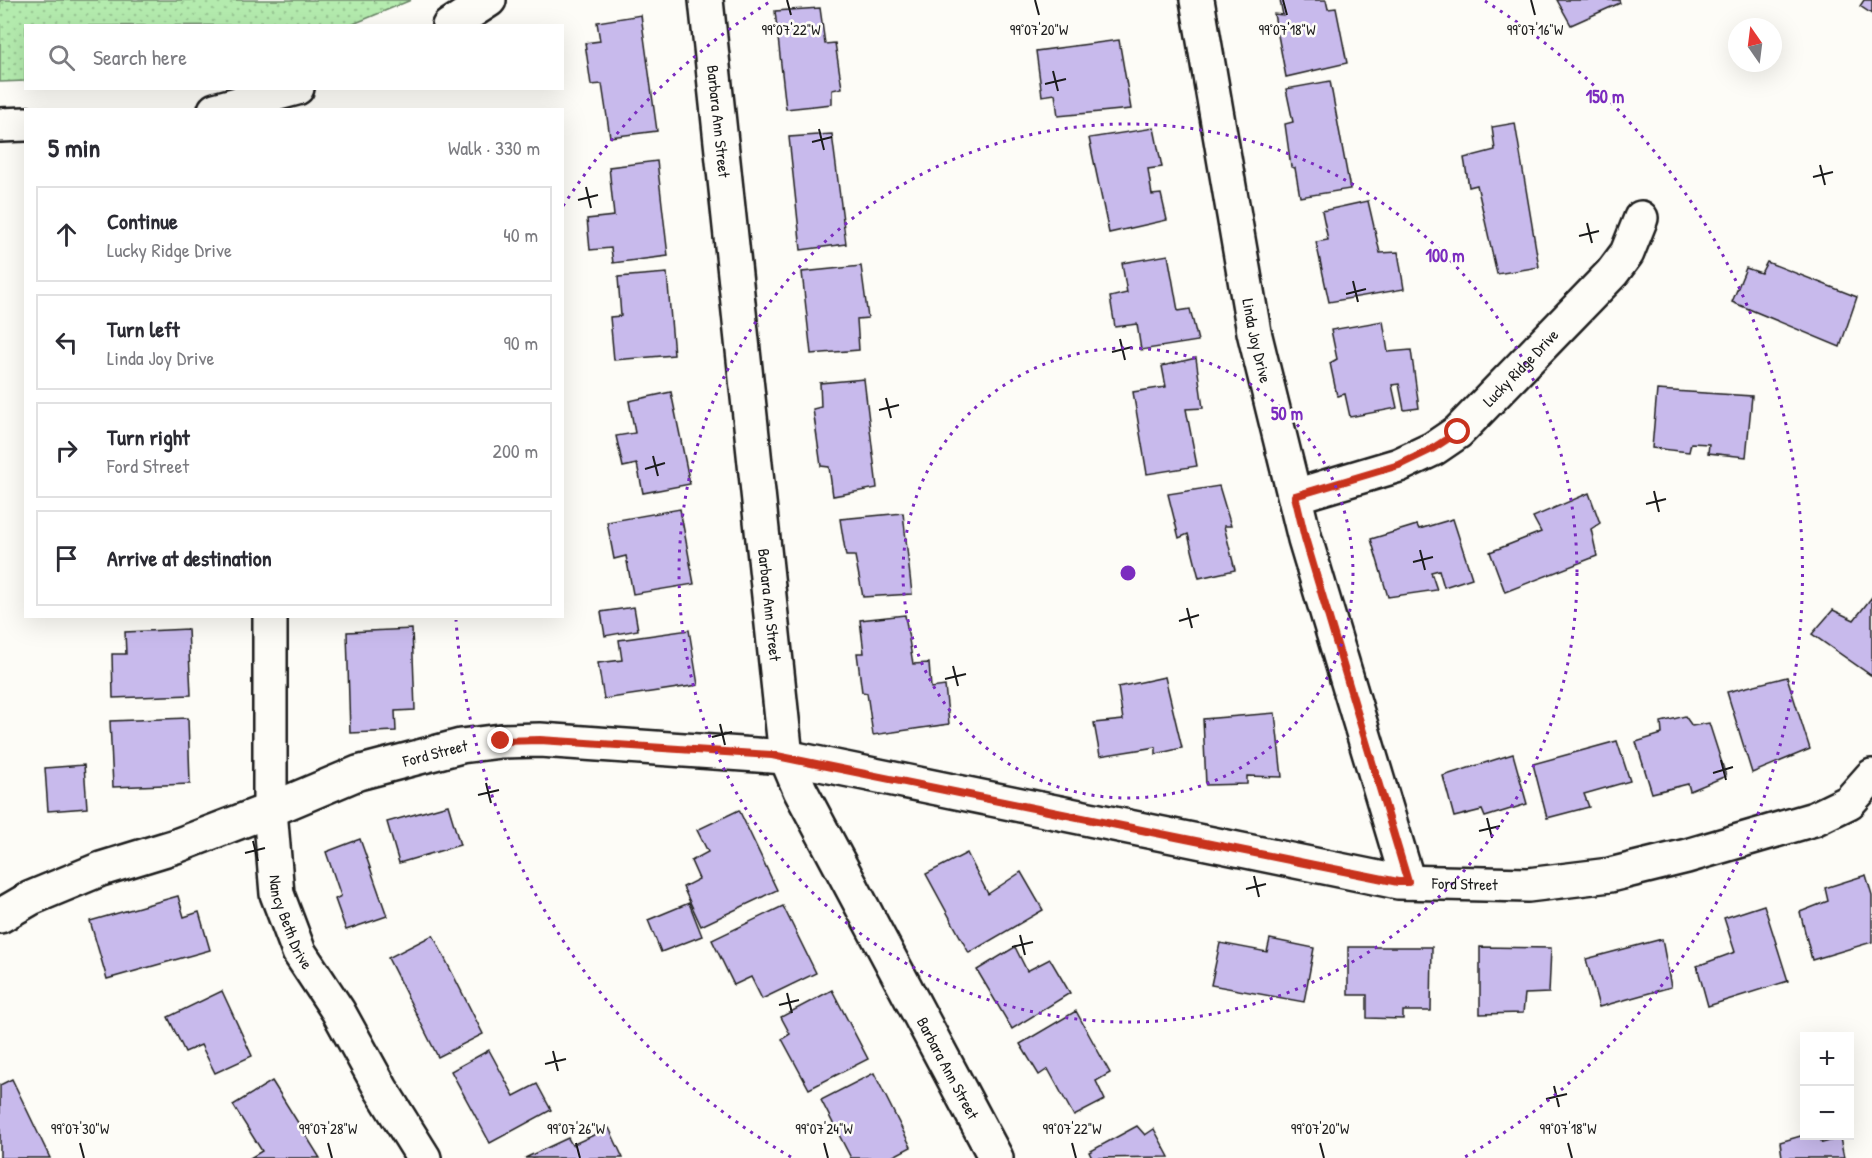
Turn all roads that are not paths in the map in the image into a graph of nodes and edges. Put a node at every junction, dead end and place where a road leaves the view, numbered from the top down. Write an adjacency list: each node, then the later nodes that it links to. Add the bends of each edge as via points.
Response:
1 (489, 0): 4 (street)
2 (706, 0): 12 (street, Barbara Ann Street)
3 (1197, 0): 10 (street, Linda Joy Drive, via 1254,332)
4 (452, 24)
5 (279, 98): 6 (street)
6 (226, 108)
7 (24, 124): 8 (street)
8 (0, 125)
9 (1641, 218): 10 (street, Lucky Ridge Drive, via 1627,253 1612,273 1458,432 1399,465)
10 (1295, 496): 15 (street, Linda Joy Drive)
11 (270, 618): 14 (street, Nancy Beth Drive)
12 (786, 757): 14 (street, Ford Street, via 540,740 501,741 461,746 378,767); 15 (street, Ford Street); 18 (street, Barbara Ann Street)
13 (1872, 776): 15 (street, Ford Street, via 1850,802 1814,819 1610,875 1528,885)
14 (270, 810): 16 (street, Ford Street, via 176,846 101,869 31,898); 17 (street, Nancy Beth Drive, via 277,894 299,952)
15 (1408, 882)
16 (0, 916)
17 (424, 1158)
18 (996, 1158)

